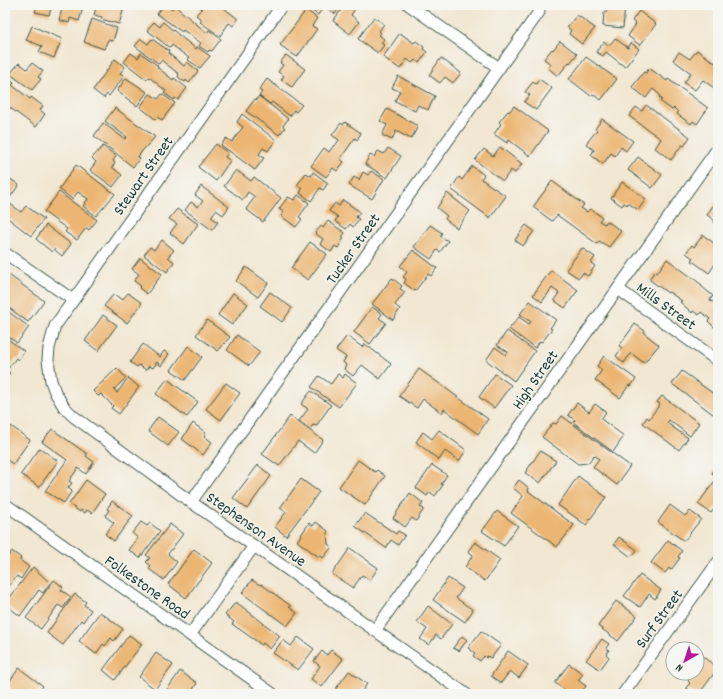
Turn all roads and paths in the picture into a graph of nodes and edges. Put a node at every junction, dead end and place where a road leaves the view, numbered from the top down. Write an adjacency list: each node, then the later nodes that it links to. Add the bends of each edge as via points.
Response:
1 (282, 5): 8 (street, Stewart Street)
2 (410, 5): 4 (street)
3 (539, 12): 4 (street, Tucker Street)
4 (499, 68): 11 (street, Tucker Street)
5 (718, 148): 7 (street, High Street)
6 (5, 253): 8 (street)
7 (618, 289): 9 (street, Mills Street); 15 (street, High Street)
8 (73, 300): 10 (street, Stewart Street, via 55,326 48,348)
9 (718, 361)
10 (49, 371): 11 (street, Stephenson Avenue, via 55,392 64,408)
11 (191, 502): 13 (street, Stephenson Avenue)
12 (5, 504): 16 (street, Folkestone Road)
13 (254, 546): 15 (street, Stephenson Avenue); 16 (street)
14 (718, 562): 19 (street, Surf Street)
15 (376, 629): 18 (street, Stephenson Avenue)
16 (190, 635): 17 (street, Folkestone Road)
17 (273, 694)
18 (466, 694)
19 (623, 694)

